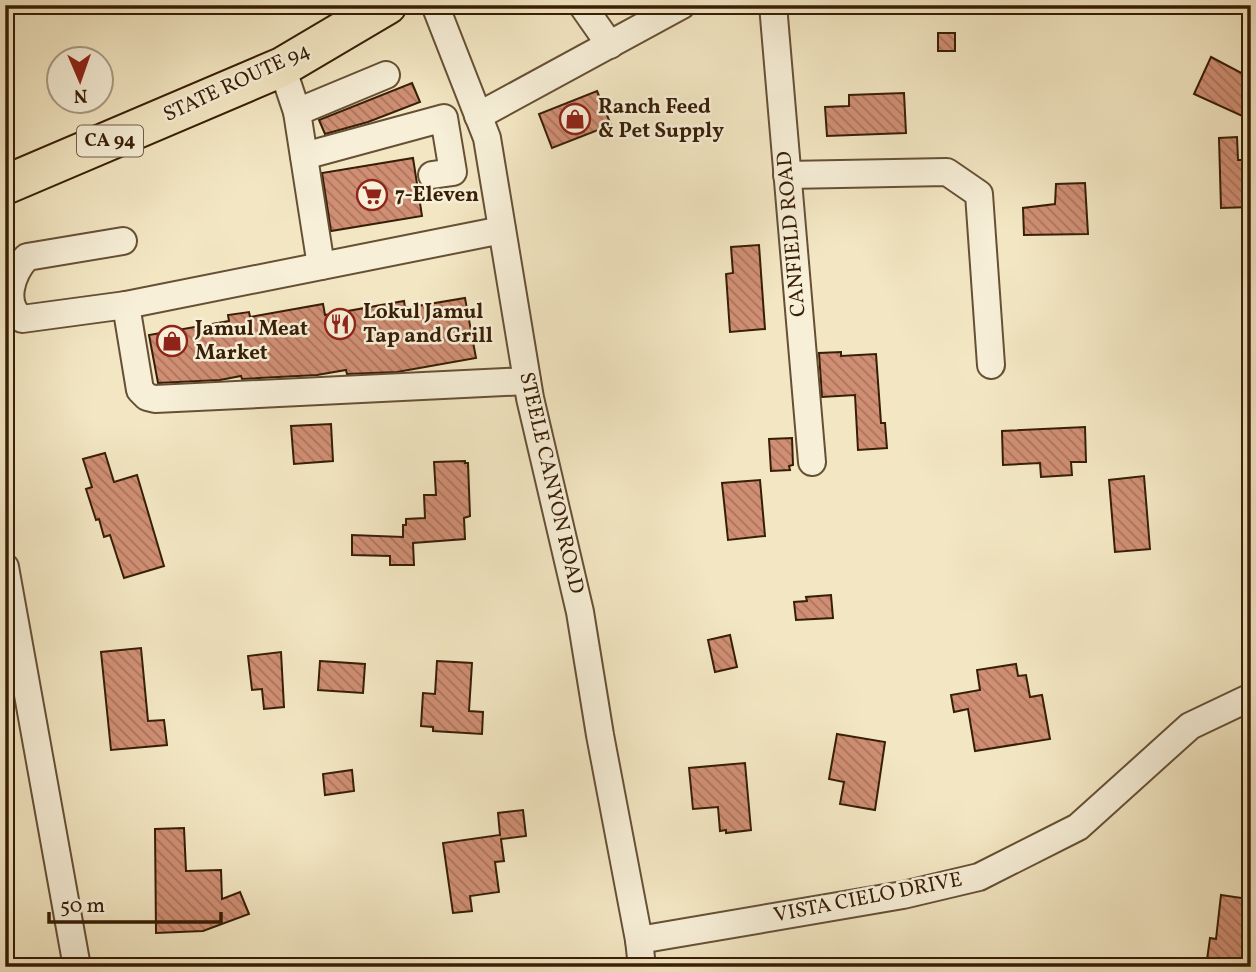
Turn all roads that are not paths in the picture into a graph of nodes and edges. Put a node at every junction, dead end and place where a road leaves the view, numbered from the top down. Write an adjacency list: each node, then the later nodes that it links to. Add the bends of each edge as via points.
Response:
1 (387, 5): 7 (highway, STATE ROUTE 94 / CA 94)
2 (435, 5): 10 (street, STEELE CANYON ROAD)
3 (582, 5): 6 (street)
4 (682, 5): 6 (street)
5 (773, 5): 12 (street, CANFIELD ROAD)
6 (610, 45): 10 (street)
7 (282, 66): 9 (street); 14 (highway, STATE ROUTE 94 / CA 94)
8 (386, 75): 9 (street)
9 (297, 112): 11 (street)
10 (478, 116): 15 (street, STEELE CANYON ROAD, via 487,138)
11 (304, 156): 13 (street, via 444,118 453,172); 17 (street)
12 (787, 175): 20 (street, via 947,172 979,194); 22 (street, CANFIELD ROAD)
13 (432, 176)
14 (5, 185)
15 (502, 230): 17 (street); 21 (street, STEELE CANYON ROAD)
16 (123, 241): 19 (street, via 27,257 12,283)
17 (321, 266): 18 (street)
18 (126, 304): 19 (street, via 22,319); 21 (street, via 141,390 155,399)
19 (10, 315)
20 (991, 365)
21 (527, 382): 25 (street, STEELE CANYON ROAD, via 580,612)
22 (812, 462)
23 (5, 567): 26 (street)
24 (1251, 697): 25 (street, VISTA CIELO DRIVE, via 1190,726 1078,827 979,877 904,895)
25 (639, 940): 27 (street, STEELE CANYON ROAD)
26 (77, 967)
27 (642, 967)

